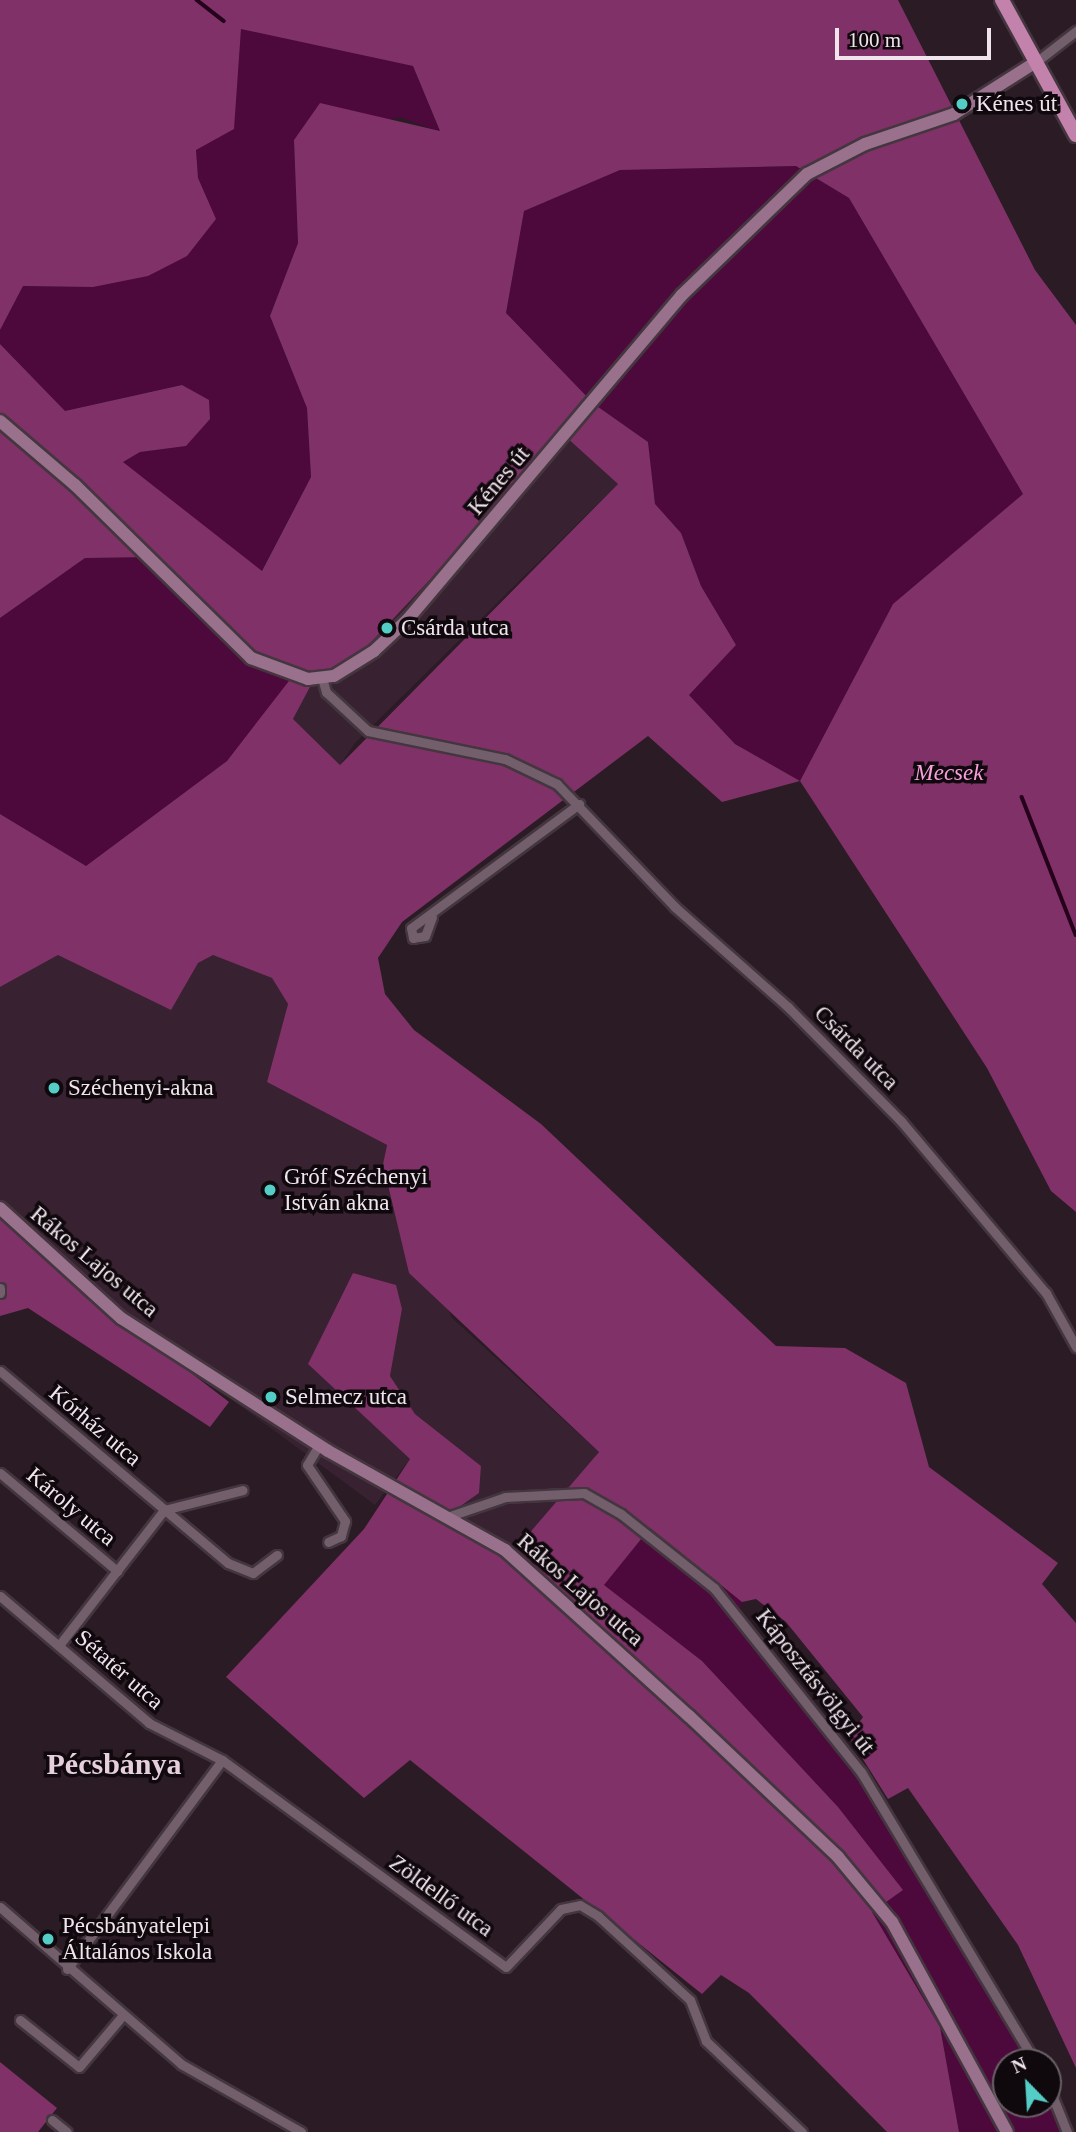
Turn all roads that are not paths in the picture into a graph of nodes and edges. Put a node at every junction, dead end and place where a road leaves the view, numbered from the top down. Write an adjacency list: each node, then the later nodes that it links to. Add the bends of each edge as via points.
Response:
1 (1002, 0): 3 (main road)
2 (1076, 31): 3 (street)
3 (1036, 62): 4 (main road); 6 (street, Kénes út, via 950,116 865,144 807,174 682,295 408,619 354,666)
4 (1076, 135)
5 (0, 421): 6 (street, Kénes út, via 75,485 244,652 290,674)
6 (322, 678): 7 (street, Csárda utca, via 326,692 360,727 505,759 557,784)
7 (579, 804): 8 (street, via 499,858); 10 (street, Csárda utca, via 676,907 901,1121 1033,1276)
8 (432, 917)
9 (0, 1208): 12 (street, Rákos Lajos utca, via 121,1318)
10 (1076, 1347)
11 (0, 1371): 15 (street, Kórház utca)
12 (319, 1445): 16 (street, Rákos Lajos utca); 17 (street, via 307,1465 345,1521 341,1536)
13 (0, 1473): 19 (street, Károly utca)
14 (243, 1490): 15 (street)
15 (164, 1510): 18 (street, via 244,1572 253,1573); 19 (street)
16 (447, 1517): 27 (street, Káposztásvölgyi út, via 505,1497 584,1493 621,1514 714,1588 861,1772); 32 (street, Rákos Lajos utca, via 526,1568 838,1857 917,1962)
17 (328, 1542)
18 (277, 1555)
19 (117, 1571): 21 (street)
20 (0, 1595): 21 (street, Sétatér utca)
21 (60, 1644): 22 (street, Sétatér utca, via 149,1723)
22 (222, 1760): 24 (street); 31 (street, Zöldellő utca, via 506,1967 561,1909 580,1905 598,1916 690,2000 706,2041)
23 (0, 1907): 24 (street)
24 (67, 1969): 25 (street)
25 (123, 2015): 26 (street, via 79,2067); 30 (street, via 181,2064)
26 (20, 2020)
27 (1027, 2048)
28 (52, 2120): 29 (street)
29 (67, 2132)
30 (301, 2132)
31 (802, 2132)
32 (1007, 2132)

